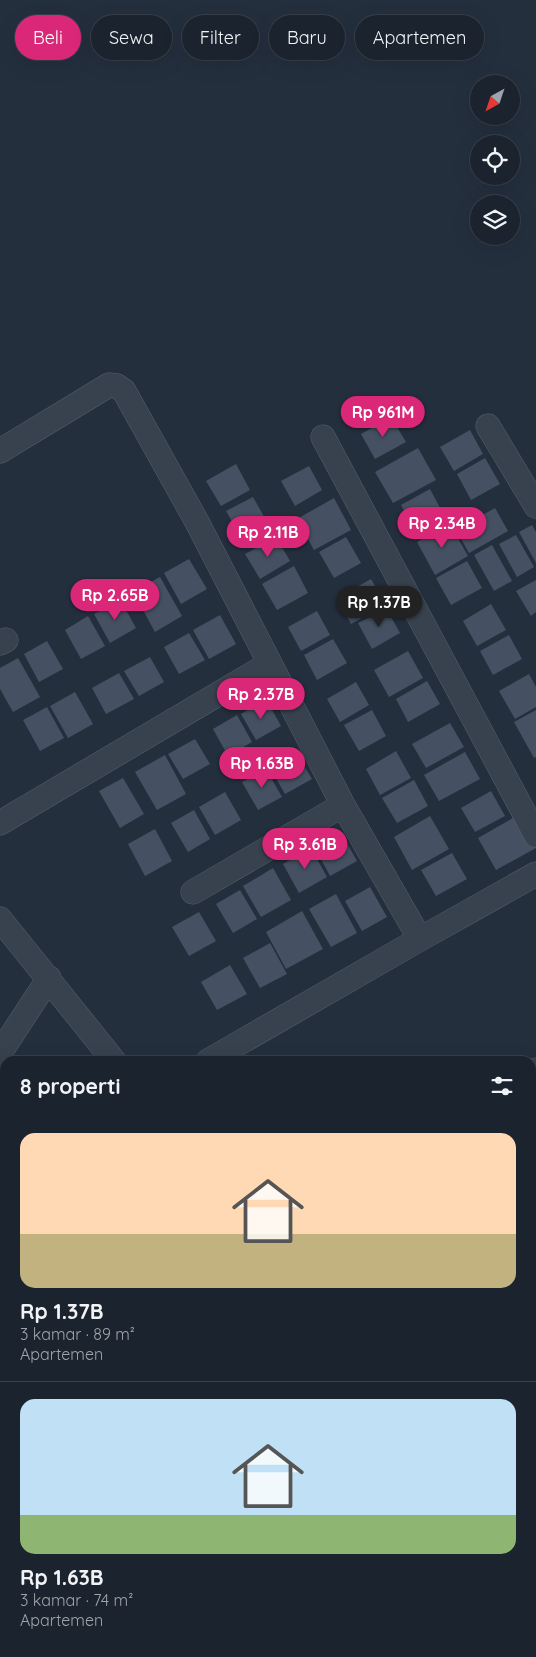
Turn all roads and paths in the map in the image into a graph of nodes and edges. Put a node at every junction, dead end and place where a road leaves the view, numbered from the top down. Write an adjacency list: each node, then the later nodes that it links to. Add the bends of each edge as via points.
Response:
1 (488, 426): 4 (street)
2 (323, 437): 8 (street)
3 (0, 451): 5 (street, via 109,385 118,386 124,391 197,522)
4 (536, 506)
5 (269, 664): 6 (street); 7 (street)
6 (343, 806): 10 (street); 12 (street)
7 (0, 823)
8 (536, 835)
9 (536, 874): 12 (street)
10 (193, 892)
11 (0, 919): 13 (street)
12 (420, 939): 16 (street)
13 (49, 978): 14 (street); 15 (street)
14 (0, 1053)
15 (110, 1056)
16 (217, 1056)

